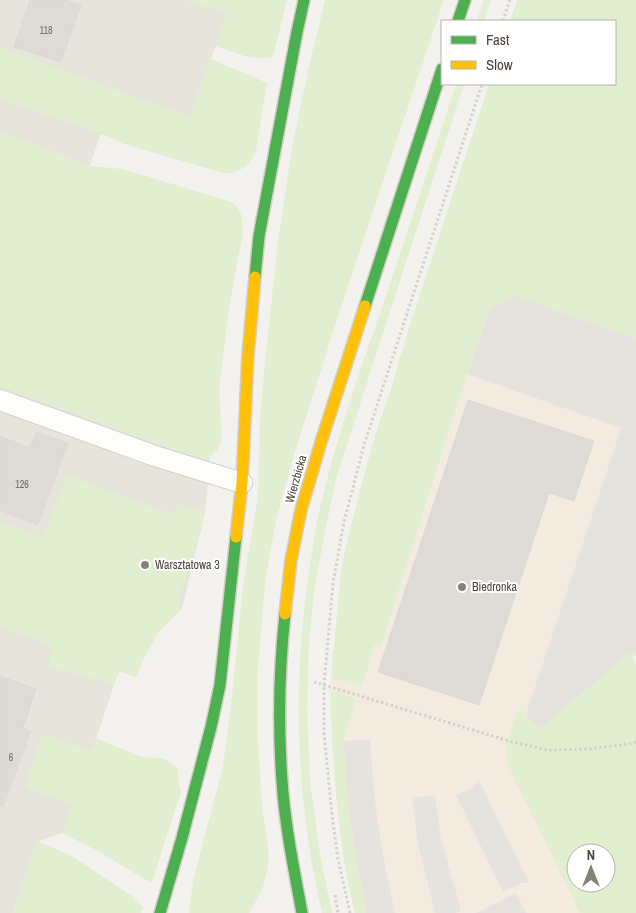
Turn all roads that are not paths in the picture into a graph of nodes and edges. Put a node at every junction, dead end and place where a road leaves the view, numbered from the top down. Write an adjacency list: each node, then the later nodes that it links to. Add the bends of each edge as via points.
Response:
1 (304, 0): 6 (street, via 259,236 248,355)
2 (465, 0): 3 (street)
3 (458, 20)
4 (441, 72): 8 (street, Wierzbicka, via 321,442 296,534 283,628 280,734 286,822)
5 (0, 400): 6 (lane, via 155,456)
6 (242, 483): 7 (street, via 220,685)
7 (160, 913)
8 (302, 913)

